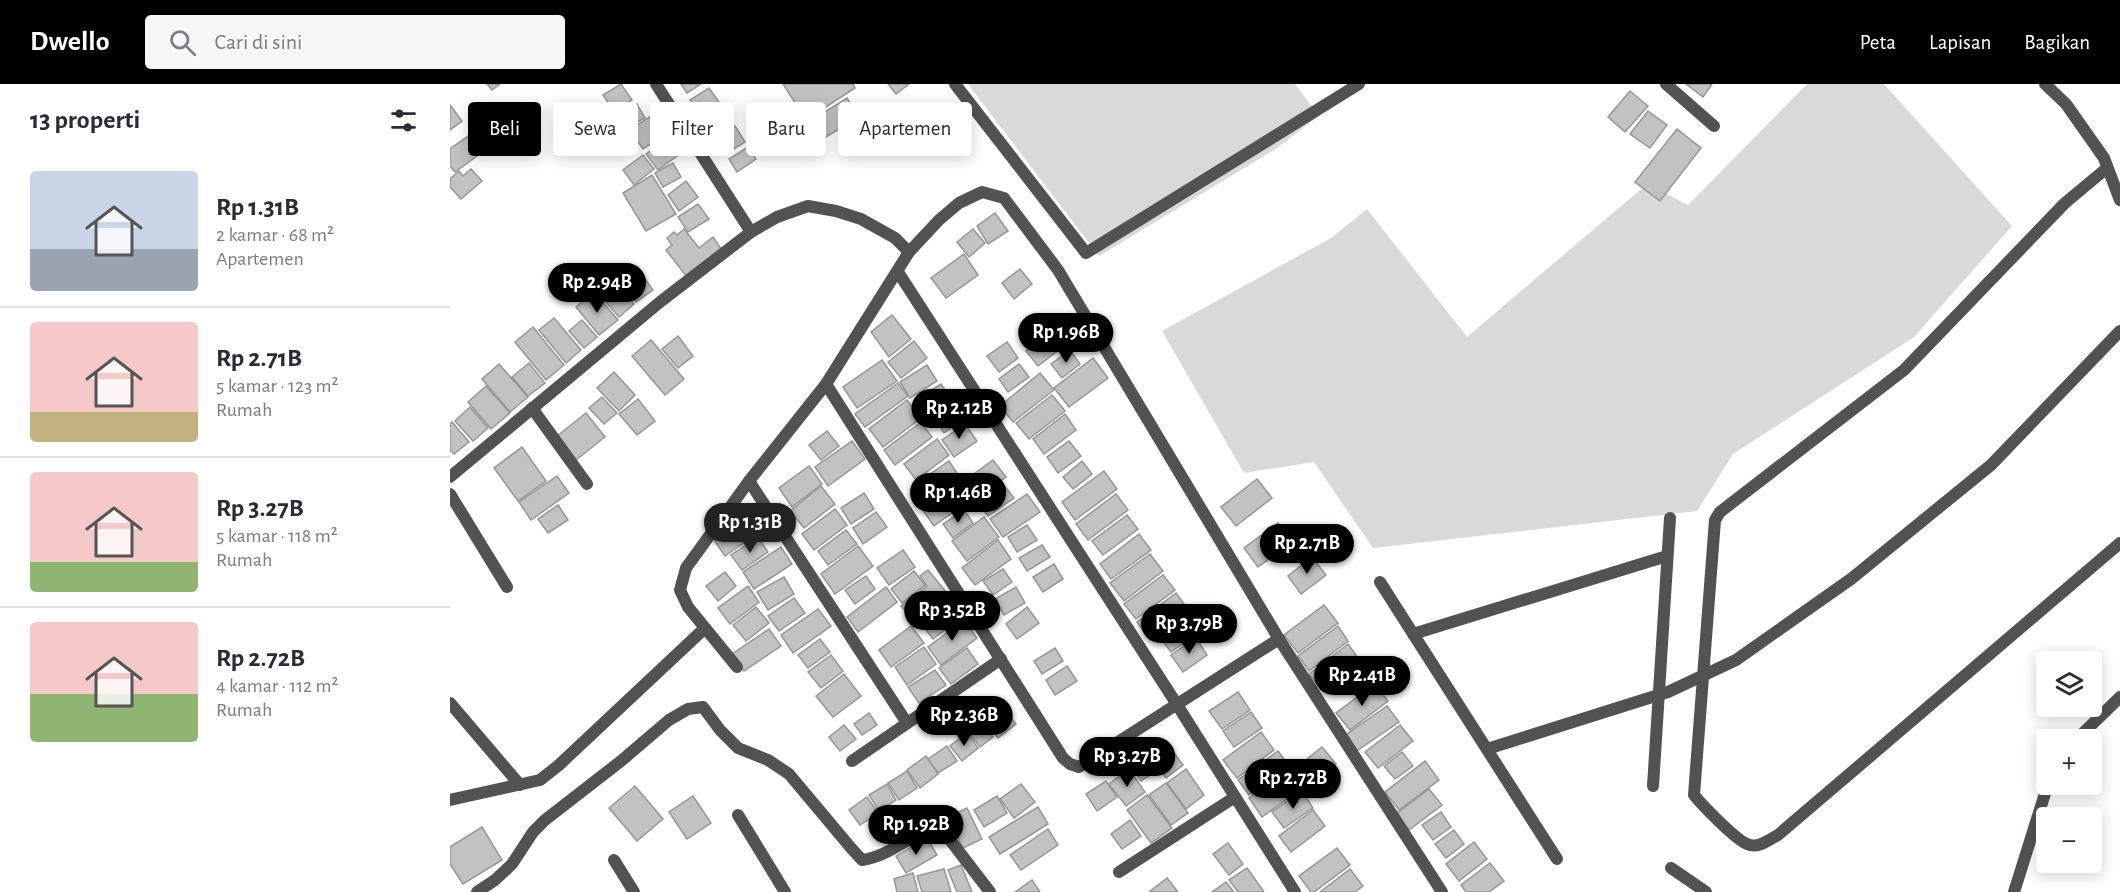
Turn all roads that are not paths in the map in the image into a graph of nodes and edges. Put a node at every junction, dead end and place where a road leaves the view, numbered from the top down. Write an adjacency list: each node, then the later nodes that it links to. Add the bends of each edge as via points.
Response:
1 (656, 84): 9 (street)
2 (955, 84): 3 (street, via 1086,253)
3 (1359, 84)
4 (1666, 84): 6 (street)
5 (2046, 84): 7 (street, via 2066,104)
6 (1714, 126)
7 (2106, 163): 8 (street); 29 (street, via 1904,370 1720,513 1713,528)
8 (2120, 200)
9 (751, 232): 10 (street, via 808,206 861,219 895,238); 14 (street)
10 (909, 252): 11 (street); 26 (street, via 959,203 982,192 1004,198 1058,270)
11 (898, 272): 13 (street); 33 (street)
12 (2120, 332): 29 (street, via 1991,465 1952,498 1851,579 1736,660)
13 (826, 384): 16 (street); 27 (street)
14 (532, 408): 15 (street); 17 (street)
15 (450, 477)
16 (749, 482): 24 (street, via 686,568 680,590); 34 (street)
17 (587, 484)
18 (450, 494): 23 (street)
19 (1670, 518): 21 (street)
20 (2120, 543): 29 (street, via 1778,835 1762,844 1748,844 1694,795)
21 (1667, 556): 25 (street); 30 (street)
22 (1380, 582): 25 (street)
23 (507, 587)
24 (705, 628): 28 (street); 38 (street, via 560,765 540,780)
25 (1413, 634): 36 (street)
26 (1279, 639): 33 (street); 53 (street)
27 (1001, 659): 33 (street, via 1063,758 1079,767); 34 (street)
28 (736, 667)
29 (1699, 678): 30 (street)
30 (1664, 693): 36 (street); 39 (street)
31 (2120, 697): 35 (street)
32 (450, 703): 38 (street)
33 (1176, 703): 41 (street)
34 (907, 723): 37 (street)
35 (2087, 729)
36 (1487, 749): 44 (street)
37 (852, 761)
38 (519, 785): 42 (street)
39 (1653, 786)
40 (2045, 795): 55 (street)
41 (1235, 797): 47 (street); 52 (street)
42 (450, 800)
43 (738, 815): 50 (street)
44 (1557, 859)
45 (614, 860): 49 (street)
46 (1671, 868): 54 (street)
47 (1119, 872)
48 (477, 892): 51 (street, via 512,864 545,820 669,720 688,709 703,707 738,748 789,774 862,860 876,858 935,826)
49 (634, 892)
50 (785, 892)
51 (990, 892)
52 (1294, 892)
53 (1442, 892)
54 (1706, 892)
55 (2014, 892)

